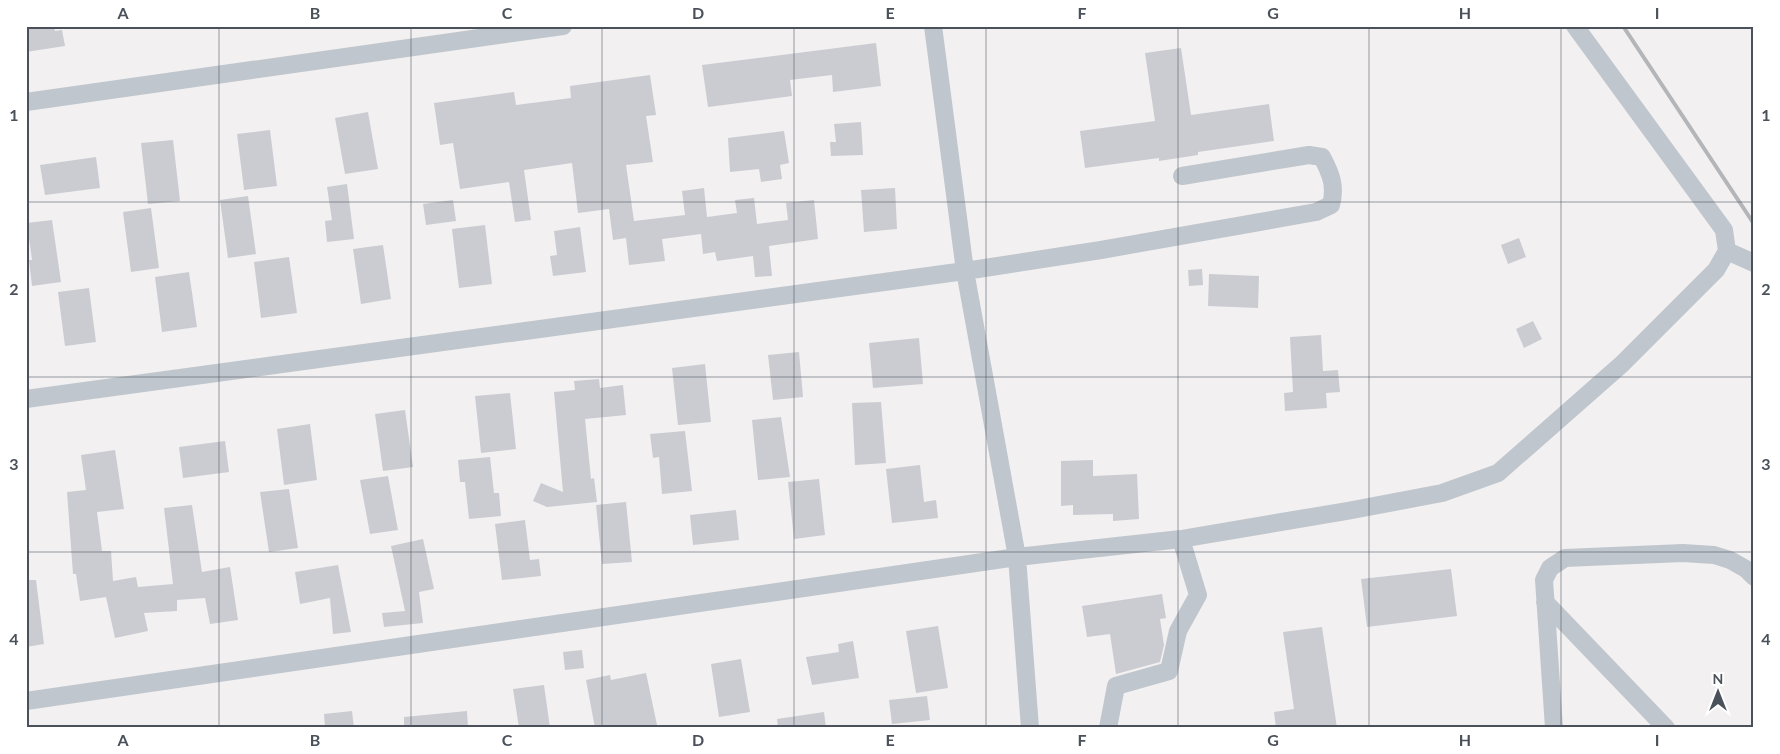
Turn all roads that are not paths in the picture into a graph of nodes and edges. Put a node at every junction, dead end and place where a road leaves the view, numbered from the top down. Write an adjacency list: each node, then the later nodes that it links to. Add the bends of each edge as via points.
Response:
1 (563, 26): 4 (street)
2 (933, 26): 8 (street)
3 (1575, 26): 6 (street, via 1724,230)
4 (26, 102)
5 (1182, 176): 8 (street, via 1309,155 1322,157 1330,172 1334,192 1330,205 1316,212)
6 (1727, 251): 7 (street); 10 (street, via 1716,270 1622,364 1498,474 1442,494)
7 (1754, 263)
8 (965, 271): 9 (street); 11 (street)
9 (26, 399)
10 (1181, 539): 11 (street); 16 (street, via 1198,595 1178,630 1169,671 1116,686)
11 (1017, 558): 14 (street); 15 (street)
12 (1754, 577): 13 (street, via 1730,560 1714,555 1683,553 1565,558 1550,568 1544,580)
13 (1545, 602): 17 (street); 18 (street)
14 (26, 701)
15 (1030, 728)
16 (1108, 728)
17 (1554, 728)
18 (1666, 728)

